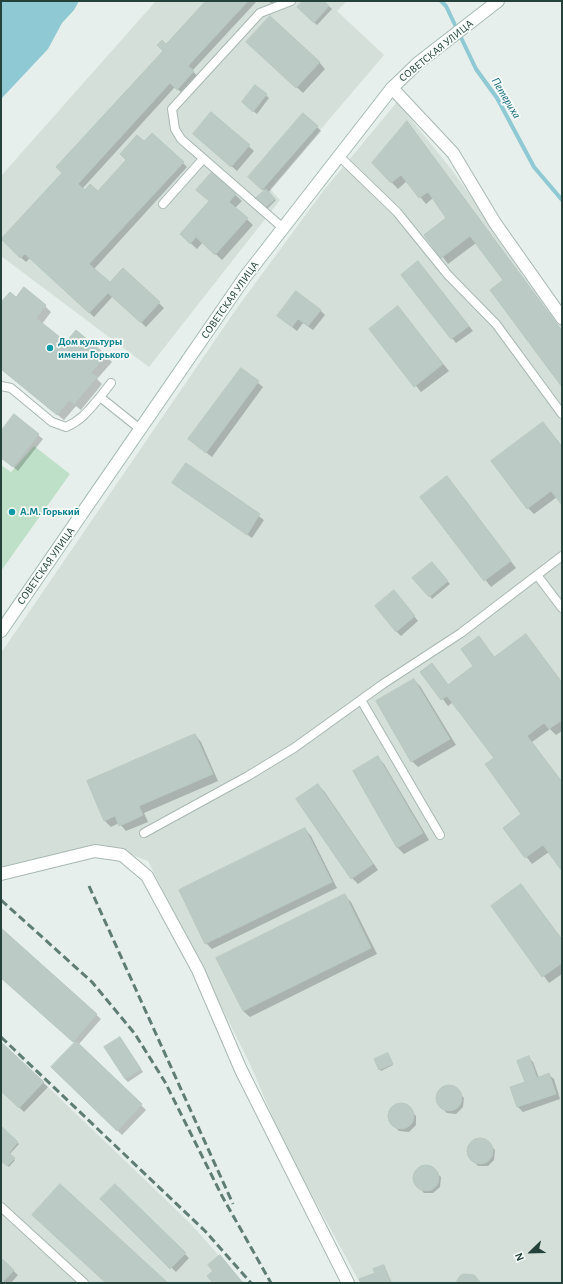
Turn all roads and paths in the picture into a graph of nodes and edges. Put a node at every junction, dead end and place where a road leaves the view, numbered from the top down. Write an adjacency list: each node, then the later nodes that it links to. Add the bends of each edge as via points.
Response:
1 (291, 1): 5 (lane, via 260,13 172,109 175,129 181,139)
2 (498, 1): 3 (street, СОВЕТСКАЯ УЛИЦА, via 418,63)
3 (392, 88): 4 (street, СОВЕТСКАЯ УЛИЦА); 8 (street, via 453,153 495,223)
4 (340, 156): 7 (street, СОВЕТСКАЯ УЛИЦА); 12 (lane, via 397,212 448,275 496,324)
5 (203, 159): 6 (lane); 7 (lane)
6 (163, 204)
7 (283, 228): 13 (street, СОВЕТСКАЯ УЛИЦА, via 245,277)
8 (562, 318)
9 (110, 383): 11 (lane)
10 (1, 386): 11 (lane, via 11,388 52,422 66,427 84,416)
11 (100, 397): 13 (lane)
12 (562, 414)
13 (140, 429): 17 (street, СОВЕТСКАЯ УЛИЦА)
14 (562, 556): 15 (lane)
15 (537, 575): 16 (lane); 18 (lane, via 461,633)
16 (562, 608)
17 (1, 631)
18 (361, 700): 19 (lane, via 294,748); 20 (lane)
19 (144, 833)
20 (440, 835)
21 (1, 874): 24 (street, via 95,851 122,855 147,876 198,970 241,1070)
22 (1, 1207): 23 (lane)
23 (84, 1283)
24 (348, 1283)

